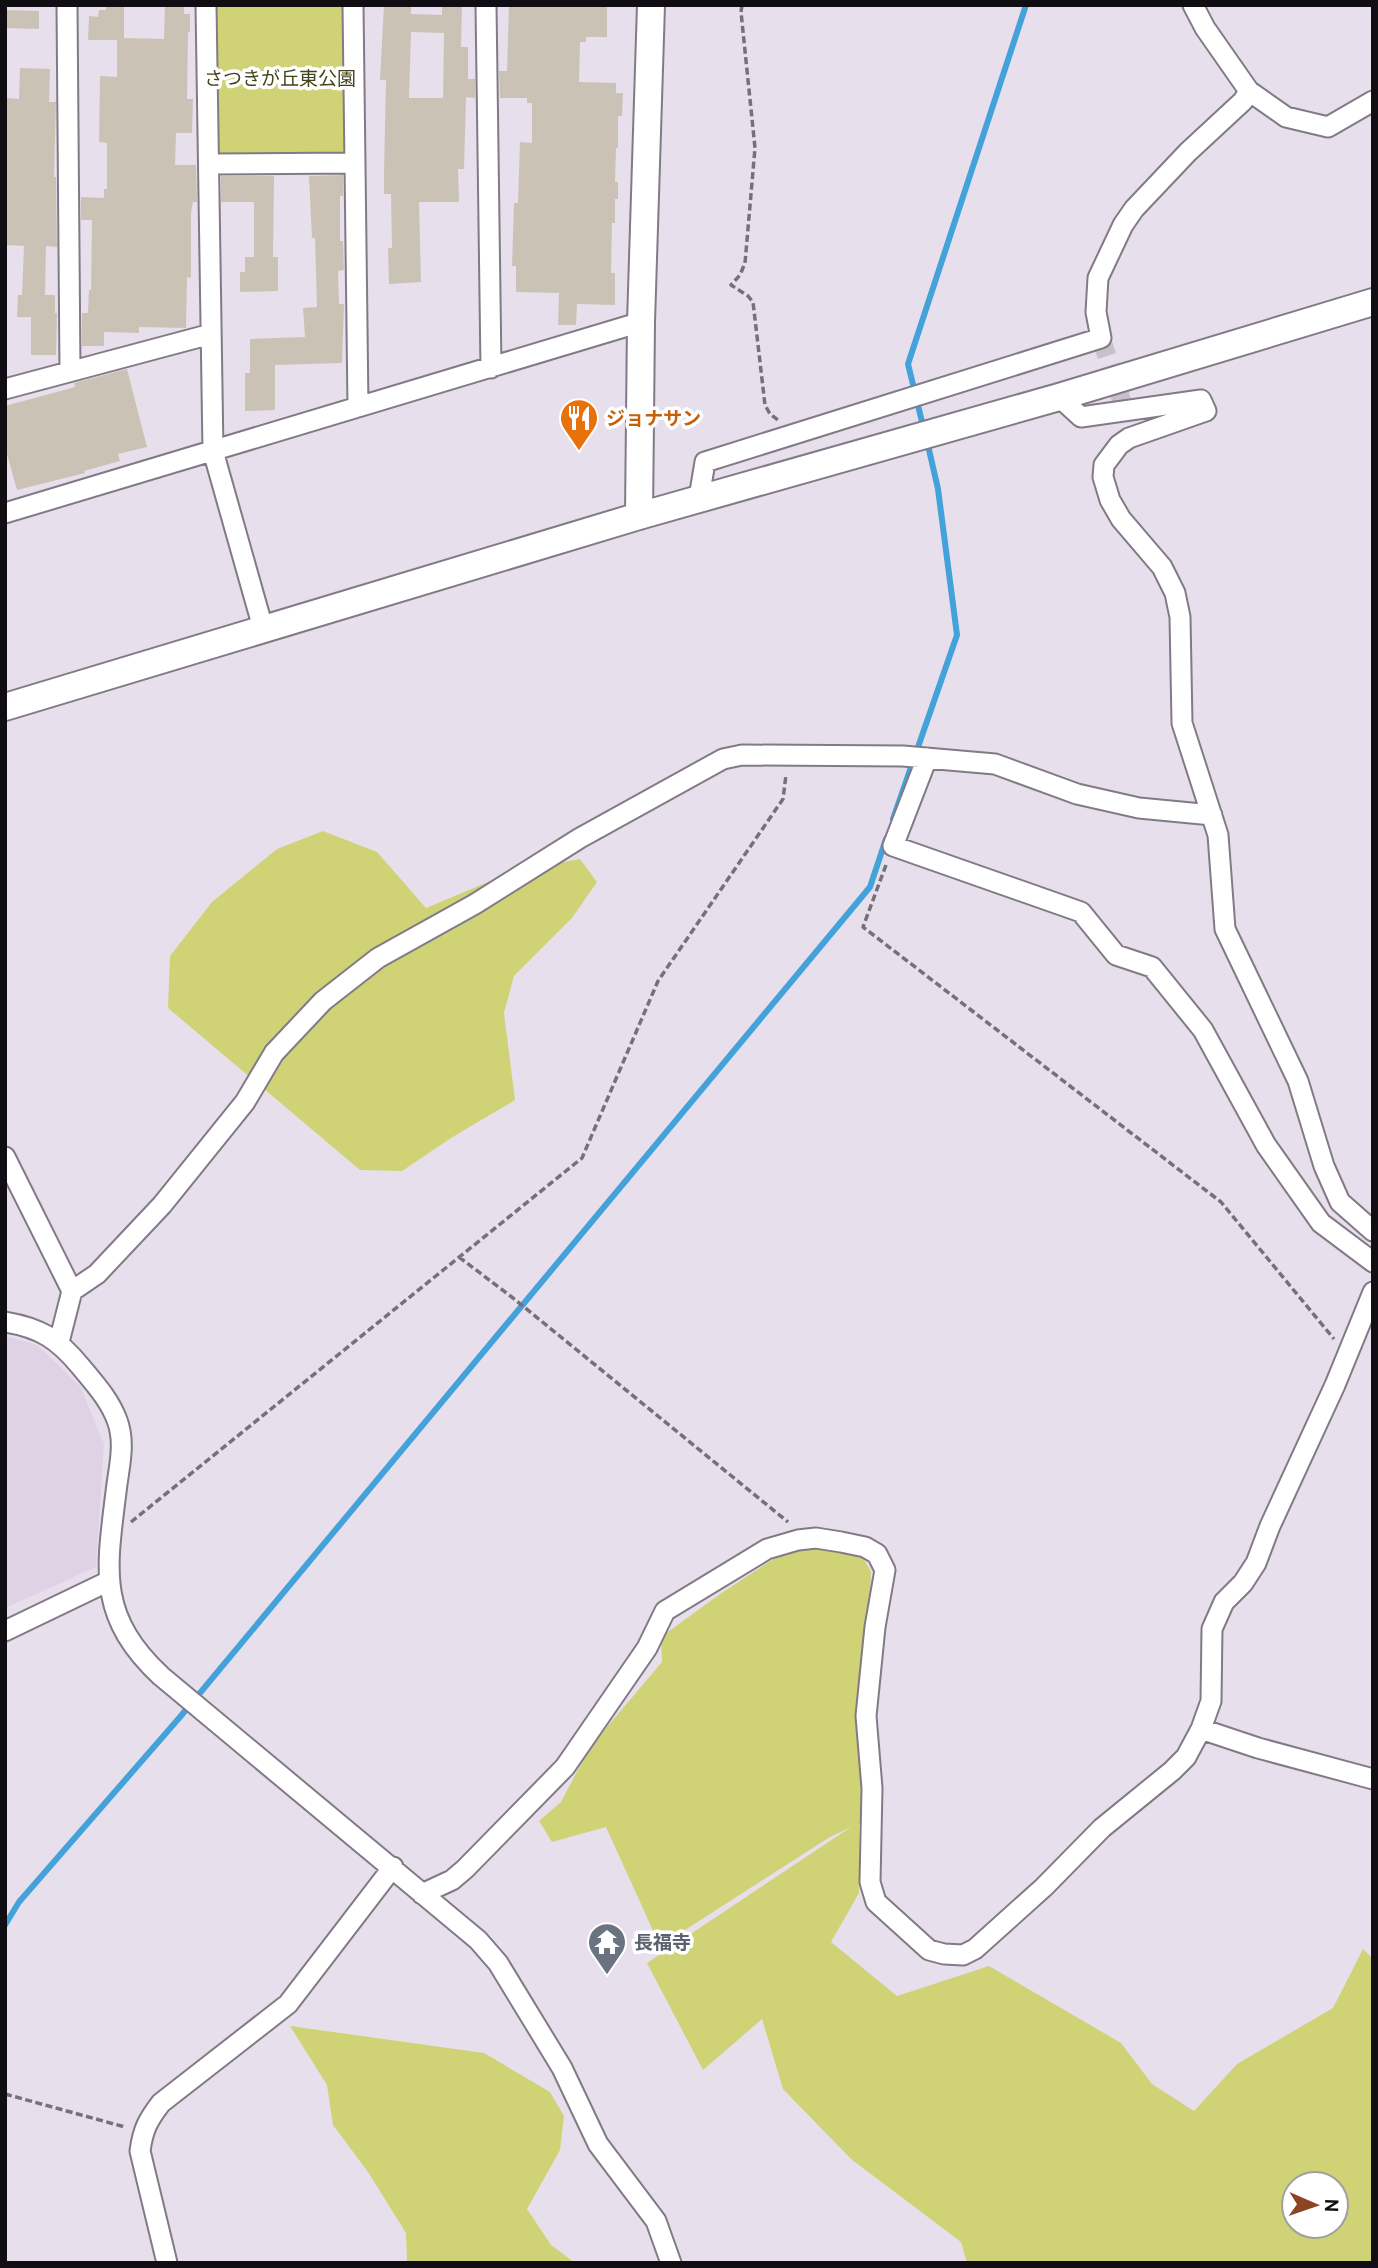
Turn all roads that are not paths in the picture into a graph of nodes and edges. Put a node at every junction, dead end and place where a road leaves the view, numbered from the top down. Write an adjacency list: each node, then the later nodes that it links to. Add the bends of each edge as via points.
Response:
1 (67, 5): 15 (street)
2 (206, 5): 10 (street)
3 (352, 5): 9 (street)
4 (486, 5): 14 (street)
5 (651, 5): 12 (street)
6 (1193, 5): 7 (street)
7 (1249, 91): 8 (street, via 1286,117 1328,128); 22 (street, via 1123,225 1098,278 1096,312 1101,338 705,462)
8 (1373, 101)
9 (355, 163): 10 (street); 18 (street)
10 (209, 164): 13 (street)
11 (1373, 302): 17 (street)
12 (642, 322): 14 (street); 24 (street)
13 (211, 334): 15 (street); 21 (street)
14 (491, 368): 18 (street)
15 (69, 371): 16 (street)
16 (5, 389)
17 (1059, 397): 20 (street, via 1081,417 1201,400 1206,411); 22 (street)
18 (358, 407): 21 (street)
19 (1127, 417): 20 (street)
20 (1129, 438): 28 (street, via 1104,465 1103,477 1121,519 1162,567 1175,593 1180,617 1182,723)
21 (213, 451): 23 (street); 25 (street)
22 (699, 498): 24 (street)
23 (5, 513)
24 (639, 516): 25 (street)
25 (262, 628): 26 (street)
26 (5, 707)
27 (927, 758): 28 (street, via 995,764 1077,794 1139,808); 31 (street, via 893,846 1081,912 1116,955 1152,967 1203,1030 1266,1145 1321,1223); 32 (street, via 742,755 723,759 378,958 323,1001 274,1053 245,1102 162,1205 97,1274)
28 (1212, 815): 30 (street, via 1219,835 1225,929 1298,1081 1340,1202)
29 (5, 1157): 32 (street)
30 (1373, 1231)
31 (1373, 1262)
32 (72, 1290): 35 (street)
33 (1373, 1293): 38 (street, via 1256,1563 1224,1602 1212,1629 1211,1701)
34 (5, 1322): 35 (street)
35 (59, 1342): 36 (street, via 106,1397 118,1422 122,1447)
36 (109, 1581): 37 (street); 40 (street, via 116,1617 142,1658)
37 (5, 1631)
38 (1201, 1729): 39 (street); 41 (street, via 1186,1757 1172,1771 1102,1828 975,1949 963,1955 929,1950 876,1902 870,1882 872,1788 866,1716 885,1570 877,1554 865,1547 809,1539 766,1549 665,1611 647,1648 565,1767 452,1880)
39 (1373, 1779)
40 (393, 1867): 41 (street); 42 (street, via 288,2004 161,2103 142,2132 140,2151)
41 (422, 1894): 43 (street, via 478,1940 498,1964 562,2068 598,2144 656,2221)
42 (167, 2263)
43 (671, 2263)

